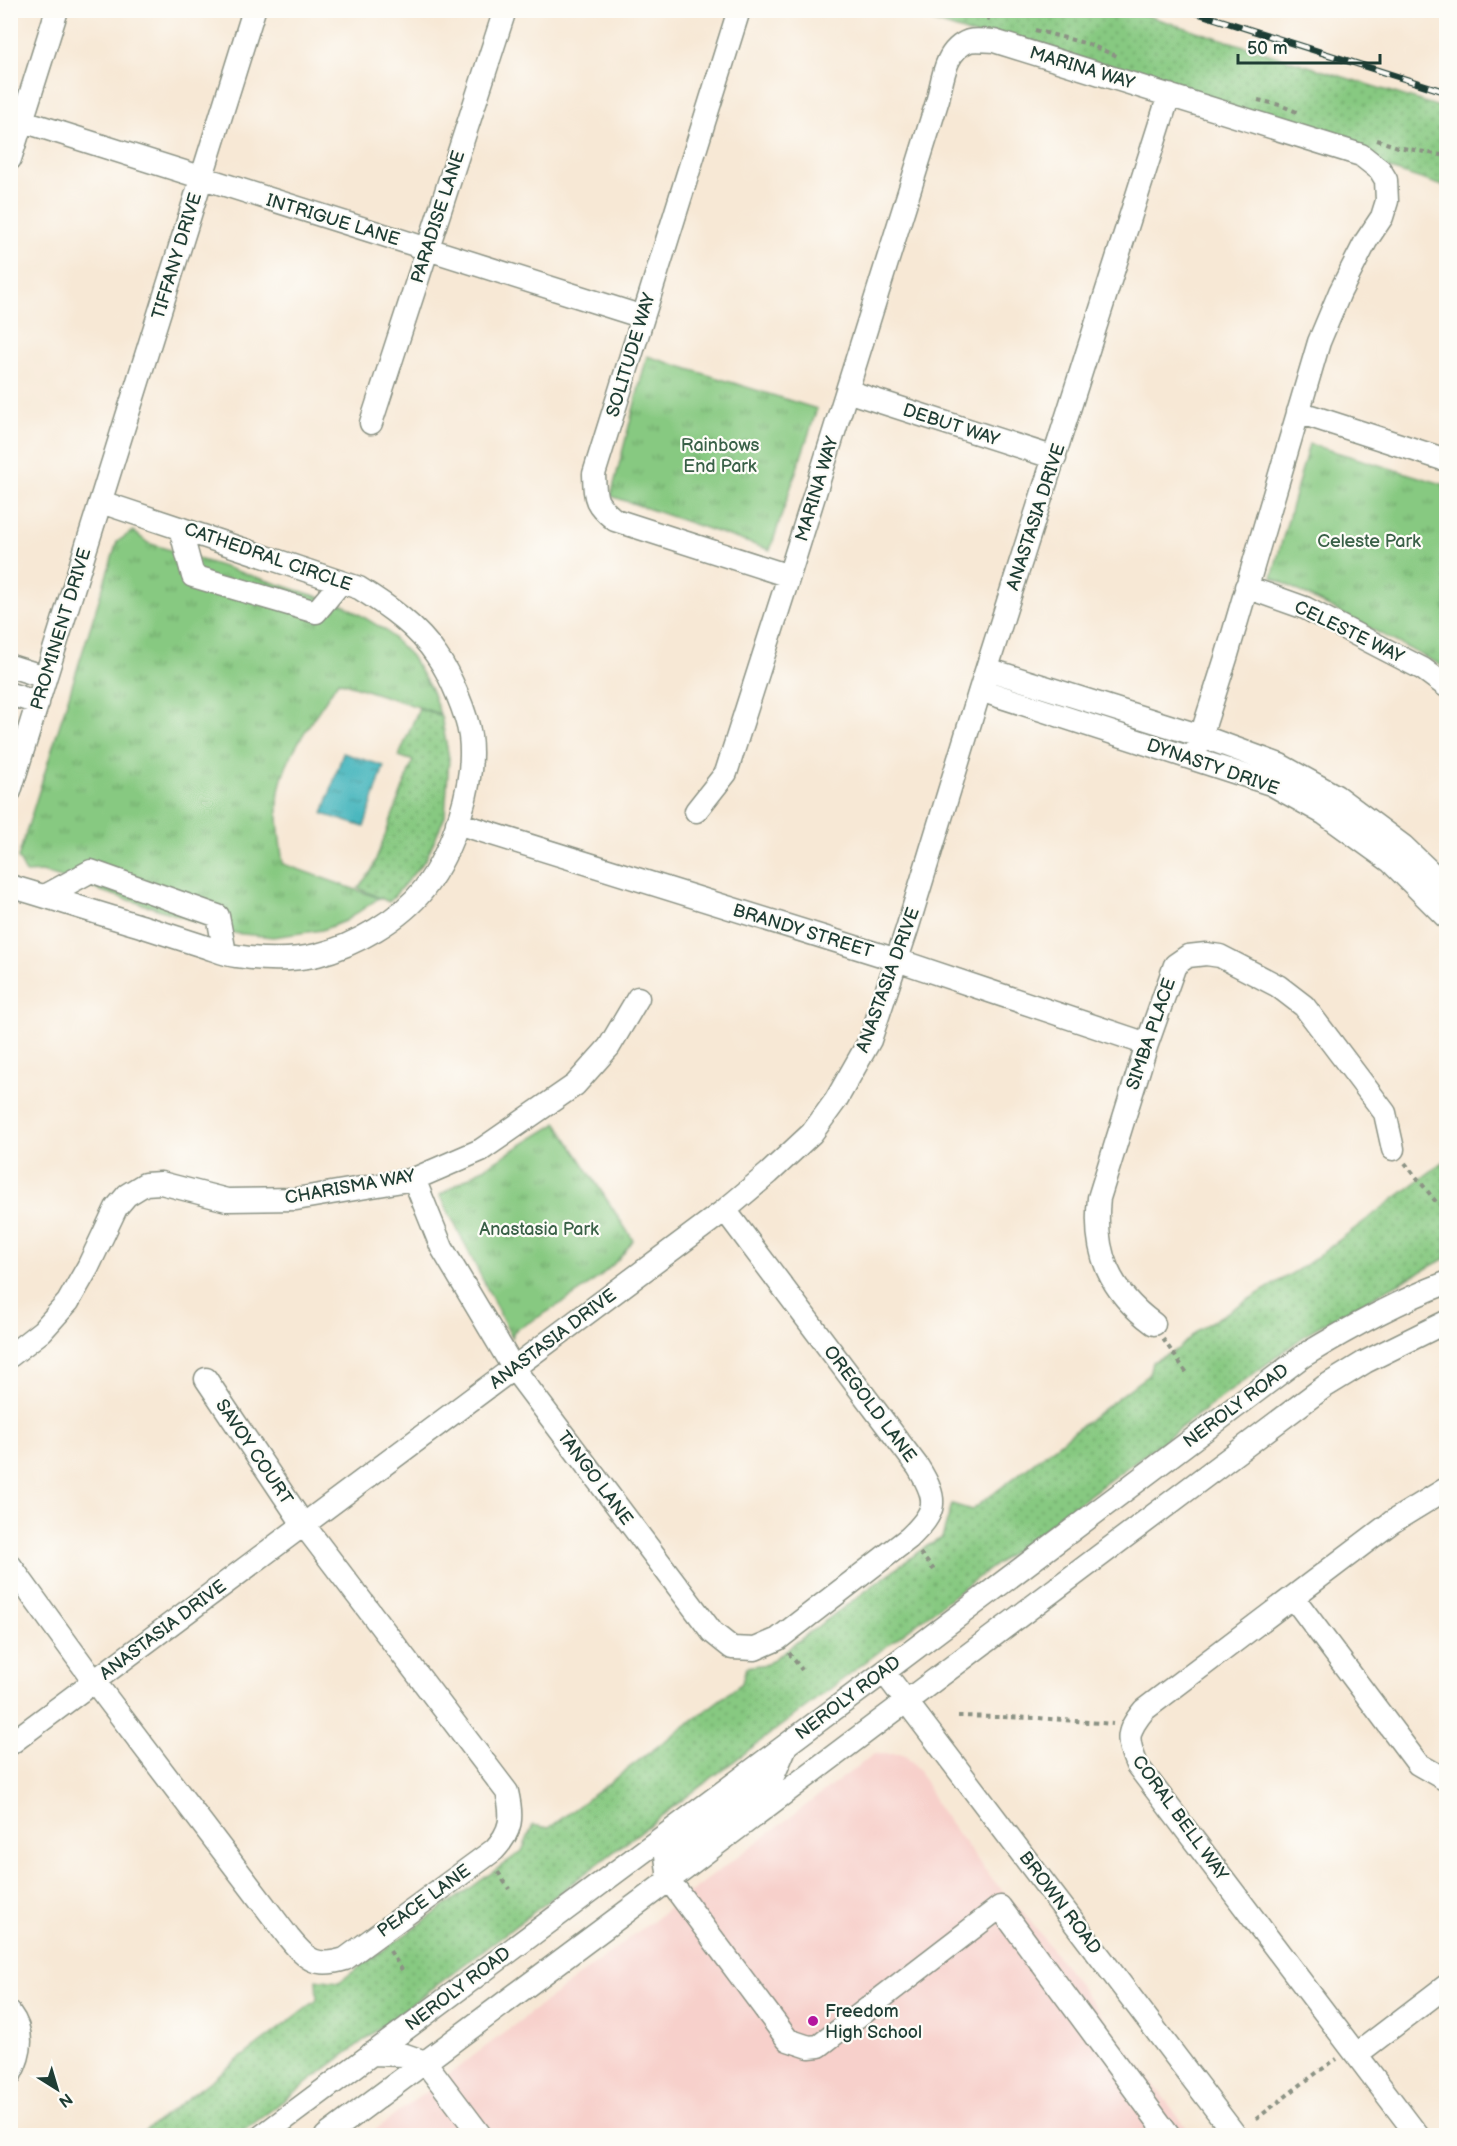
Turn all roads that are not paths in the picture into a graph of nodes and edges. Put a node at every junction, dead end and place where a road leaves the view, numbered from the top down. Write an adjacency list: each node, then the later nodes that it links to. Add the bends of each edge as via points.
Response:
1 (57, 10): 6 (street)
2 (254, 10): 8 (street, TIFFANY DRIVE)
3 (505, 10): 9 (street, PARADISE LANE)
4 (739, 10): 10 (street, SOLITUDE WAY)
5 (1169, 95): 11 (street, MARINA WAY, via 994,41 970,40 955,50 948,60); 12 (street, MARINA WAY, via 1361,155 1386,180 1387,201 1382,217 1340,292 1319,342); 14 (street, ANASTASIA DRIVE)
6 (23, 121): 7 (street); 8 (street, INTRIGUE LANE)
7 (10, 159)
8 (202, 179): 9 (street, INTRIGUE LANE); 16 (street, TIFFANY DRIVE)
9 (428, 249): 10 (street, INTRIGUE LANE); 13 (street, PARADISE LANE)
10 (643, 317): 18 (street, SOLITUDE WAY, via 594,474 595,498 615,520)
11 (847, 391): 14 (street, DEBUT WAY); 18 (street, MARINA WAY)
12 (1298, 412): 15 (street); 20 (street, MARINA WAY)
13 (370, 423)
14 (1055, 458): 23 (street, ANASTASIA DRIVE)
15 (1446, 460)
16 (101, 502): 17 (street, CATHEDRAL CIRCLE); 22 (street, PROMINENT DRIVE)
17 (180, 528): 19 (street, CATHEDRAL CIRCLE); 19 (street, via 193,576 316,612)
18 (789, 576): 30 (street, MARINA WAY, via 726,773)
19 (341, 582): 31 (street, CATHEDRAL CIRCLE, via 359,588 392,609 424,639 457,694 470,735 470,776)
20 (1246, 587): 24 (street, CELESTE WAY, via 1305,608 1423,669); 27 (street, MARINA WAY)
21 (10, 666): 22 (street)
22 (45, 677): 26 (street, PROMINENT DRIVE)
23 (984, 680): 27 (street, DYNASTY DRIVE); 28 (street, DYNASTY DRIVE); 37 (street, ANASTASIA DRIVE)
24 (1446, 686)
25 (10, 694): 26 (street)
26 (38, 703): 29 (street, PROMINENT DRIVE)
27 (1201, 736): 28 (street, MARINA WAY); 33 (street, DYNASTY DRIVE, via 1280,765 1336,796 1403,846)
28 (1194, 758): 35 (street, DYNASTY DRIVE, via 1271,784 1325,814 1390,861)
29 (10, 791)
30 (696, 811)
31 (457, 823): 36 (street, CATHEDRAL CIRCLE, via 441,863 423,890 403,910 358,940 318,955 293,958); 37 (street, BRANDY STREET)
32 (10, 886): 34 (street, CATHEDRAL CIRCLE)
33 (1446, 887)
34 (45, 896): 36 (street, CATHEDRAL CIRCLE); 36 (street, via 91,871 218,916)
35 (1446, 917)
36 (225, 953)
37 (897, 960): 39 (street, BRANDY STREET); 42 (street, ANASTASIA DRIVE, via 870,1040 836,1100 812,1133)
38 (638, 998): 41 (street, CHARISMA WAY, via 609,1047 575,1085 481,1150)
39 (1147, 1044): 40 (street, SIMBA PLACE, via 1175,965 1188,956 1220,956 1278,986 1304,1006 1384,1113); 45 (street, SIMBA PLACE, via 1099,1198 1097,1219 1099,1245 1112,1281 1137,1312)
40 (1393, 1149)
41 (414, 1179): 46 (street, CHARISMA WAY, via 296,1199 227,1200 161,1183 145,1184 127,1195 116,1208 68,1302 42,1331); 47 (street, TANGO LANE, via 442,1248)
42 (724, 1210): 47 (street, ANASTASIA DRIVE); 52 (street, OREGOLD LANE, via 928,1483 932,1509 926,1522)
43 (1446, 1283): 54 (street, NEROLY ROAD, via 1347,1329 1303,1356)
44 (1446, 1323): 56 (street, NEROLY ROAD, via 1323,1387)
45 (1154, 1324)
46 (10, 1356)
47 (514, 1369): 50 (street, ANASTASIA DRIVE); 52 (street, TANGO LANE, via 712,1632 732,1648 755,1649 777,1639)
48 (206, 1379): 50 (street, SAVOY COURT)
49 (1446, 1489): 53 (street, CORAL BELL WAY, via 1392,1522)
50 (303, 1524): 55 (street, ANASTASIA DRIVE); 55 (street, PEACE LANE, via 507,1792 511,1808 509,1831 494,1850 345,1959 328,1964 312,1960 302,1953)
51 (10, 1565): 55 (street)
52 (845, 1587)
53 (1293, 1597): 59 (street, via 1418,1764); 64 (street, CORAL BELL WAY, via 1143,1710 1131,1726 1129,1747 1137,1765)
54 (884, 1672): 56 (street, BROWN ROAD); 58 (street, NEROLY ROAD)
55 (94, 1681): 57 (street, ANASTASIA DRIVE)
56 (908, 1701): 60 (street, NEROLY ROAD); 73 (street, BROWN ROAD)
57 (10, 1744)
58 (786, 1745): 60 (street, via 774,1774 666,1856); 63 (street, NEROLY ROAD)
59 (1446, 1780)
60 (669, 1880): 65 (street, NEROLY ROAD); 72 (street, via 788,2040 809,2047 819,2046 1000,1907)
61 (1446, 1986): 64 (street)
62 (10, 2013): 66 (street, via 21,2042 19,2060)
63 (371, 2054): 65 (street, via 405,2055); 67 (street, NEROLY ROAD)
64 (1348, 2056): 74 (street, CORAL BELL WAY)
65 (425, 2062): 70 (street, NEROLY ROAD); 71 (street)
66 (10, 2075)
67 (311, 2099): 68 (street, NEROLY ROAD); 69 (street)
68 (262, 2136)
69 (290, 2136)
70 (326, 2136)
71 (481, 2136)
72 (1169, 2136)
73 (1236, 2136)
74 (1418, 2136)

